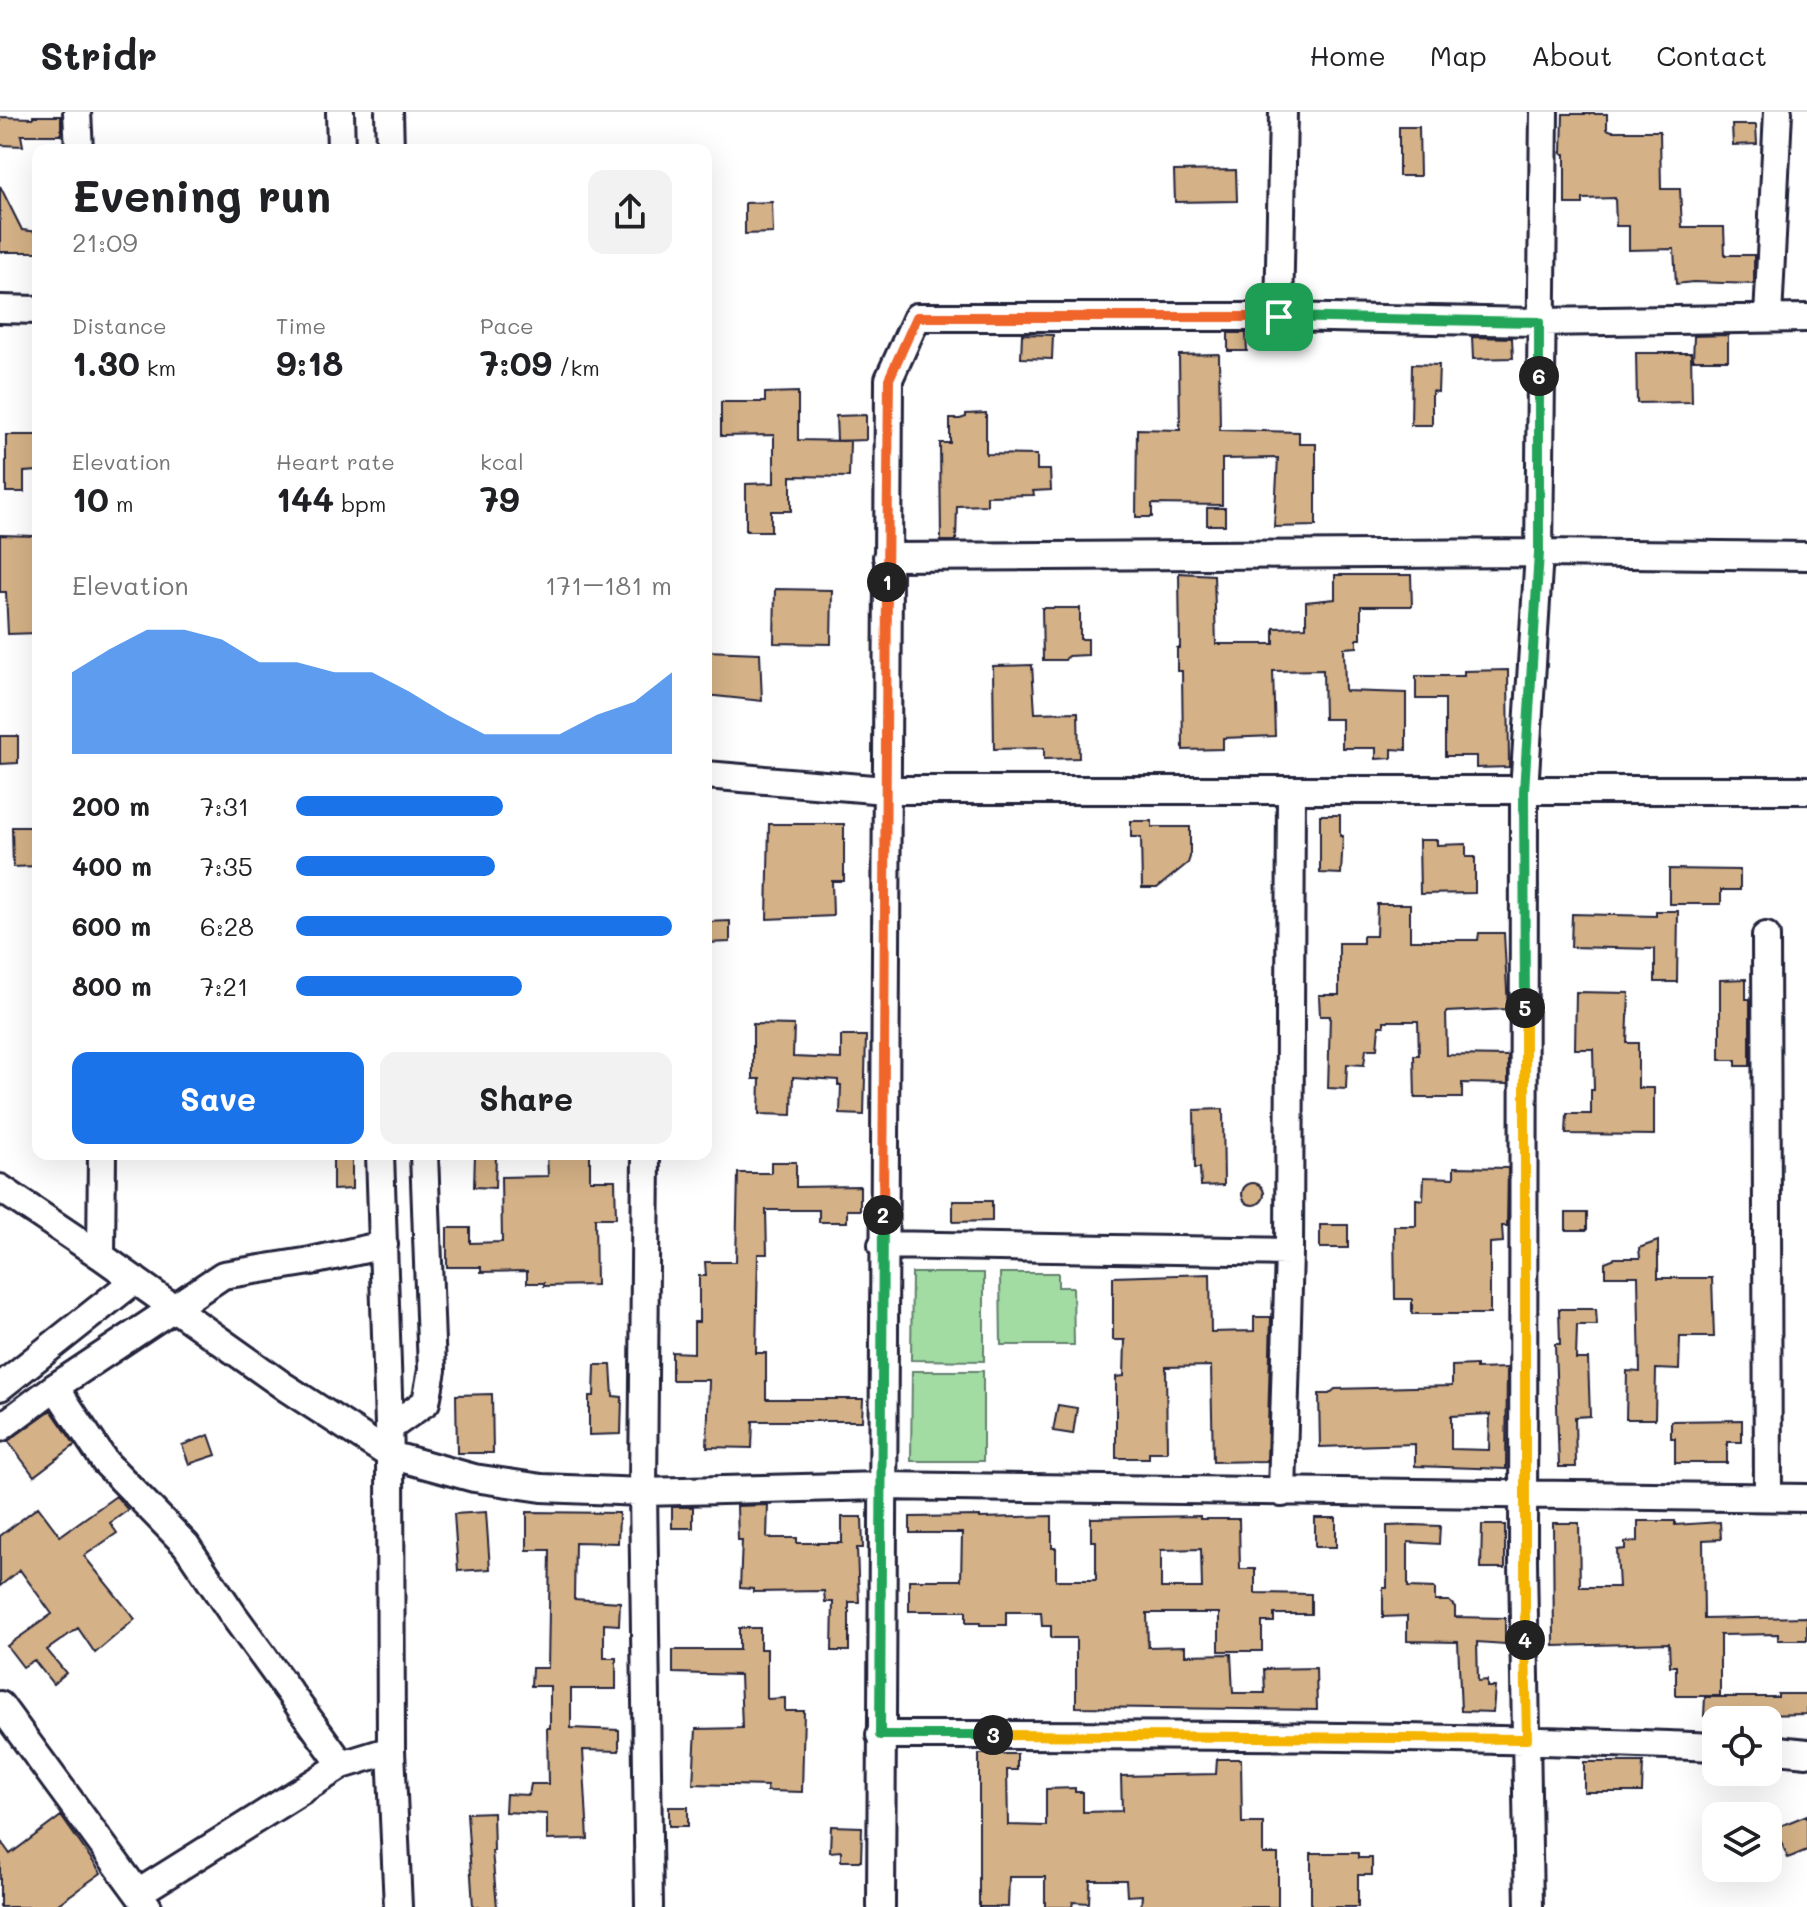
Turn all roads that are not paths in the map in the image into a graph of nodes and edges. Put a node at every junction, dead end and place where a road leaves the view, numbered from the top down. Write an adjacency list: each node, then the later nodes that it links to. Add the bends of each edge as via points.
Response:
1 (77, 112): 7 (street)
2 (340, 112): 8 (street)
3 (389, 112): 9 (street)
4 (1283, 112): 12 (street)
5 (1544, 112): 15 (street)
6 (1778, 112): 13 (street)
7 (79, 144)
8 (341, 144)
9 (390, 144)
10 (0, 309): 11 (street)
11 (32, 310)
12 (1279, 317): 15 (street); 18 (street, via 917,317 889,379)
13 (1768, 318): 14 (street); 15 (street)
14 (1807, 318)
15 (1539, 322): 16 (street)
16 (1539, 553): 17 (street); 18 (street); 23 (street)
17 (1807, 556)
18 (887, 557): 20 (street)
19 (712, 776): 20 (street)
20 (885, 790): 21 (street); 31 (street)
21 (1291, 790): 23 (street); 32 (street)
22 (1807, 790): 23 (street)
23 (1524, 791): 44 (street)
24 (1766, 936): 45 (street)
25 (102, 1160): 33 (street)
26 (380, 1160): 30 (street)
27 (424, 1160): 39 (street, via 432,1370 426,1402)
28 (646, 1160): 42 (street)
29 (0, 1188): 33 (street)
30 (384, 1245): 35 (street, via 223,1275); 39 (street)
31 (882, 1245): 32 (street); 41 (street)
32 (1289, 1252): 43 (street)
33 (101, 1256): 34 (street)
34 (135, 1280): 35 (street); 36 (street)
35 (173, 1307): 37 (street); 40 (street)
36 (0, 1387)
37 (55, 1387): 38 (street); 54 (street, via 105,1462 186,1545)
38 (0, 1428)
39 (389, 1428): 40 (street)
40 (390, 1455): 42 (street, via 474,1478 542,1488); 51 (street)
41 (881, 1486): 42 (street); 43 (street); 48 (street)
42 (643, 1492): 57 (street)
43 (1282, 1493): 44 (street)
44 (1524, 1493): 45 (street); 49 (street)
45 (1768, 1497): 46 (street)
46 (1807, 1498)
47 (3, 1715): 55 (street)
48 (880, 1735): 49 (street); 58 (street)
49 (1527, 1739): 50 (street); 59 (street)
50 (1702, 1746)
51 (391, 1750): 54 (street); 56 (street)
52 (1782, 1750): 53 (street)
53 (1807, 1753)
54 (342, 1765): 55 (street)
55 (143, 1902)
56 (398, 1907)
57 (649, 1907)
58 (881, 1907)
59 (1529, 1907)

